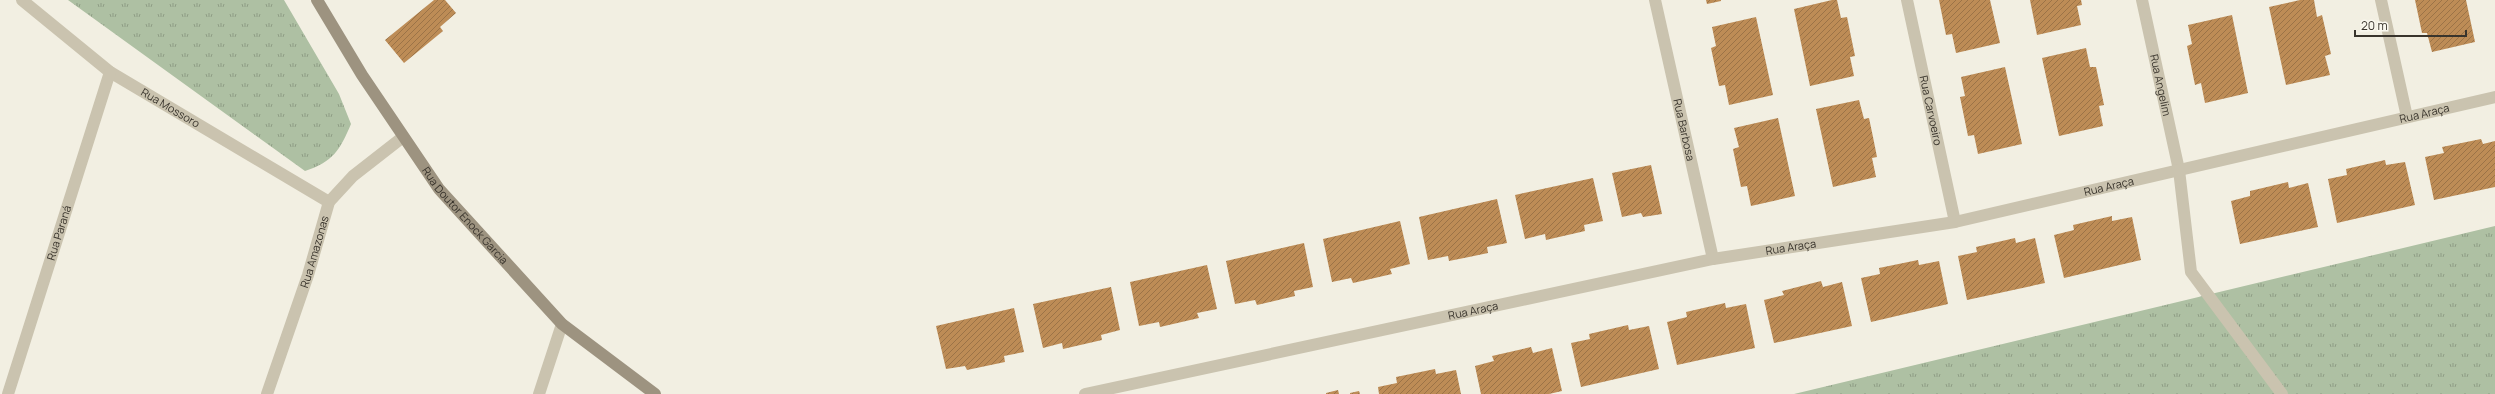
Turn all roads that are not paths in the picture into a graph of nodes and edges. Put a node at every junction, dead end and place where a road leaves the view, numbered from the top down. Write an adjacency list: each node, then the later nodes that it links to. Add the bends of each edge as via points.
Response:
1 (22, 0): 7 (street, Rua Mossoro)
2 (317, 0): 10 (street, Rua Doutor Enock Garcia)
3 (1655, 0): 14 (street, Rua Barbosa)
4 (1907, 0): 13 (street, Rua Carvoeiro)
5 (2142, 0): 11 (street, Rua Angelim)
6 (2381, 0): 9 (street)
7 (110, 72): 12 (street, Rua Mossoro); 16 (street, Rua Paraná)
8 (2495, 97): 9 (street, Rua Araça)
9 (2407, 117): 11 (street, Rua Araça)
10 (403, 137): 12 (street, Rua Amazonas, via 353,176); 15 (street, Rua Doutor Enock Garcia, via 439,189)
11 (2179, 170): 13 (street, Rua Araça); 21 (street, Rua Angelim, via 2191,272)
12 (330, 202): 17 (street, Rua Amazonas, via 308,275)
13 (1955, 222): 14 (street, Rua Araça)
14 (1713, 259): 20 (street, Rua Araça)
15 (562, 324): 18 (street); 19 (street, Rua Doutor Enock Garcia)
16 (8, 394)
17 (266, 394)
18 (539, 394)
19 (655, 394)
20 (1085, 394)
21 (2282, 394)

